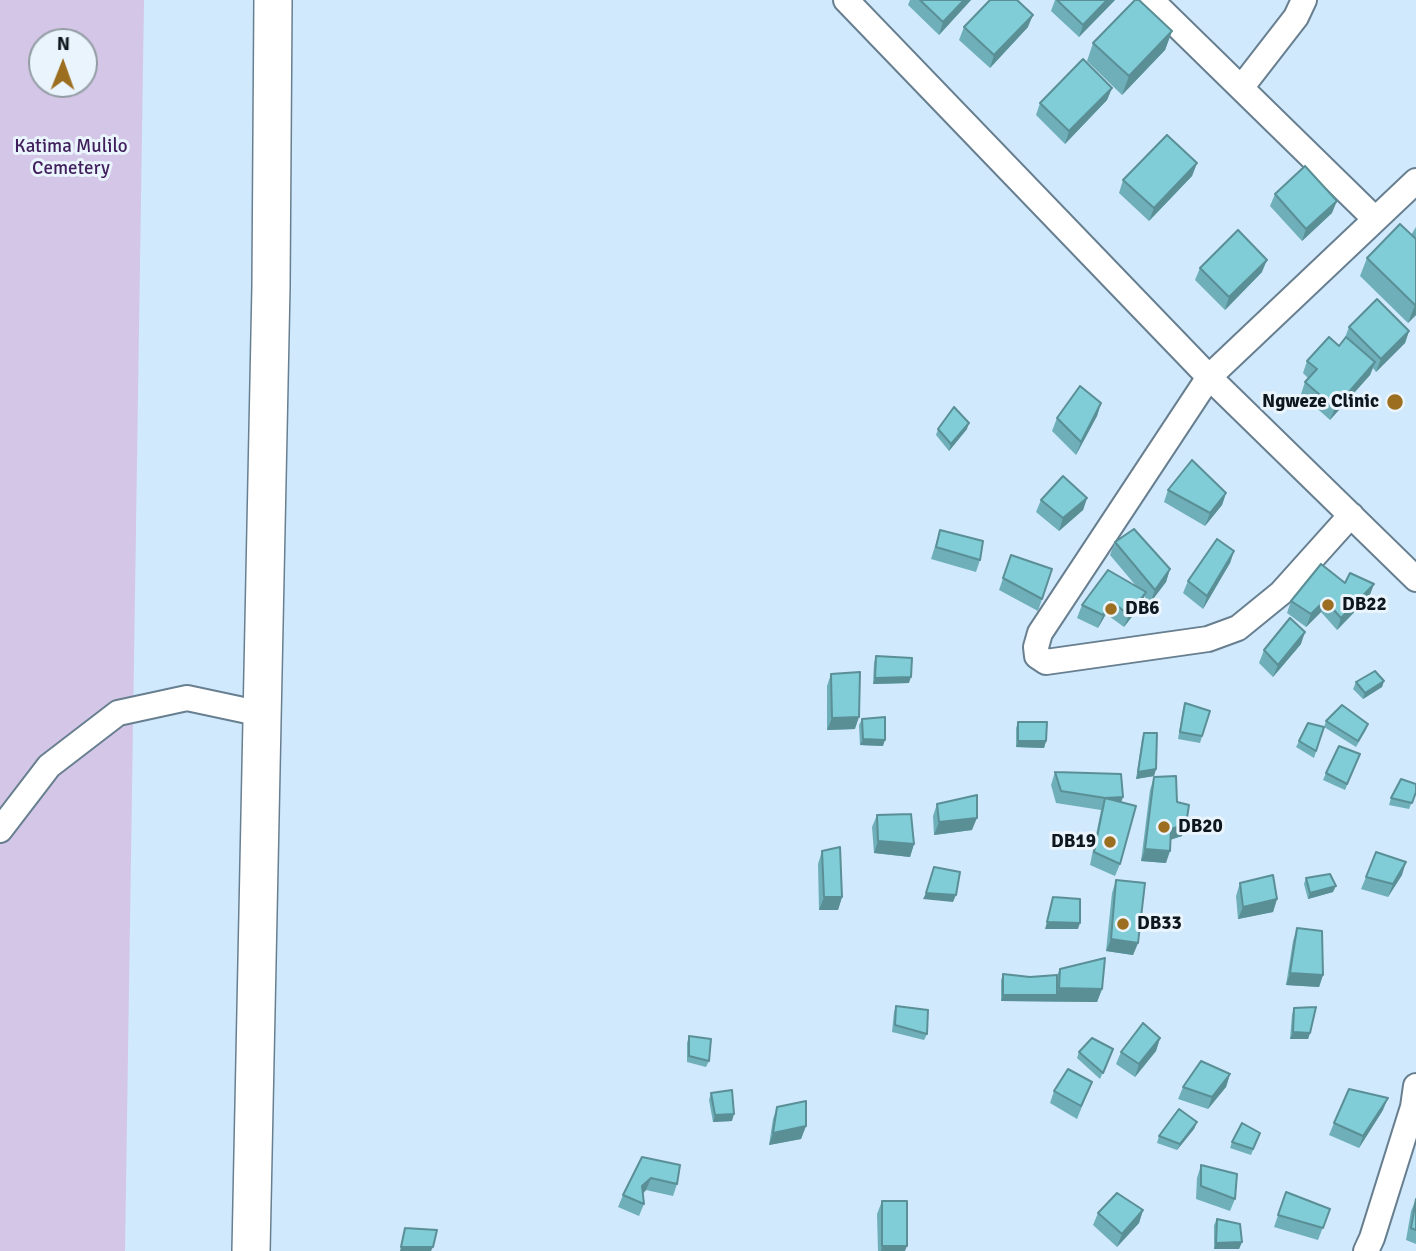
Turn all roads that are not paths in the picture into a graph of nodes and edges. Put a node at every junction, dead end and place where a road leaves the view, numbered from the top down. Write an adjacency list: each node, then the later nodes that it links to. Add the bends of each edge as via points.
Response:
1 (273, 0): 11 (highway)
2 (846, 0): 8 (street)
3 (1151, 0): 5 (street)
4 (1304, 0): 5 (street)
5 (1241, 88): 7 (street)
6 (1416, 181): 7 (street)
7 (1375, 219): 8 (street)
8 (1209, 377): 9 (street); 9 (street, via 1040,633 1037,656 1046,662 1208,639 1238,628 1281,593)
9 (1351, 515): 10 (street)
10 (1416, 579)
11 (262, 714): 12 (street, via 187,698 118,713 49,766); 14 (highway)
12 (0, 830)
13 (1416, 1086): 15 (street)
14 (251, 1251)
15 (1366, 1251)

